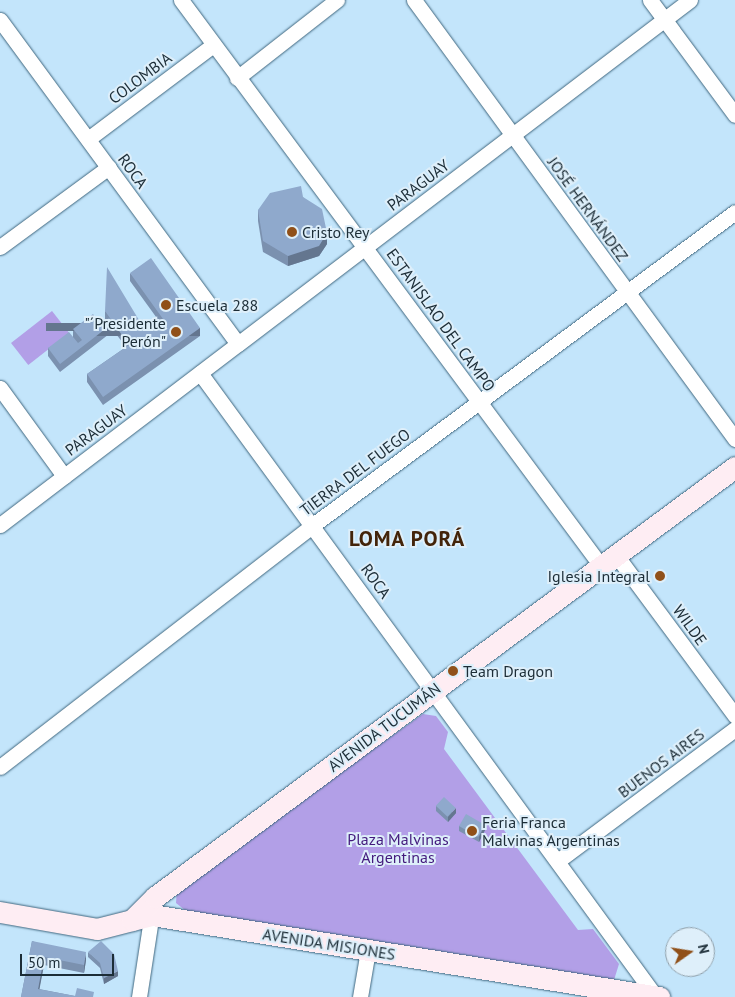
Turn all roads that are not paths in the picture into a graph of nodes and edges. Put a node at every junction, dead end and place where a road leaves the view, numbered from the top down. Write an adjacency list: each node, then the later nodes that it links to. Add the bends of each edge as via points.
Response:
1 (181, 0): 8 (street, ESTANISLAO DEL CAMPO)
2 (337, 0): 9 (street)
3 (414, 0): 11 (street, JOSÉ HERNÁNDEZ)
4 (650, 0): 6 (street)
5 (690, 0): 6 (street, PARAGUAY)
6 (664, 19): 10 (street); 11 (street, PARAGUAY)
7 (0, 20): 12 (street, ROCA)
8 (214, 45): 9 (street, ESTANISLAO DEL CAMPO); 12 (street, COLOMBIA)
9 (237, 78): 16 (street, ESTANISLAO DEL CAMPO)
10 (735, 115)
11 (512, 136): 16 (street, PARAGUAY); 17 (street, JOSÉ HERNÁNDEZ)
12 (88, 139): 13 (street, ROCA)
13 (109, 168): 15 (street); 18 (street, ROCA)
14 (735, 212): 17 (street, TIERRA DEL FUEGO)
15 (0, 247)
16 (366, 247): 18 (street, PARAGUAY); 21 (street, ESTANISLAO DEL CAMPO)
17 (627, 292): 21 (street, TIERRA DEL FUEGO); 22 (street, JOSÉ HERNÁNDEZ)
18 (238, 344): 19 (street, PARAGUAY)
19 (200, 373): 24 (street, PARAGUAY); 26 (street, ROCA)
20 (0, 388): 24 (street)
21 (480, 401): 26 (street, TIERRA DEL FUEGO); 27 (street, ESTANISLAO DEL CAMPO)
22 (735, 439)
23 (735, 467): 27 (main road, AVENIDA TUCUMÁN)
24 (64, 476): 25 (street, PARAGUAY)
25 (0, 525)
26 (312, 525): 28 (street, ROCA); 31 (street, TIERRA DEL FUEGO)
27 (609, 560): 28 (main road, AVENIDA TUCUMÁN); 29 (street, WILDE)
28 (434, 690): 32 (street, ROCA); 33 (main road, AVENIDA TUCUMÁN)
29 (735, 716)
30 (735, 729): 32 (street, BUENOS AIRES)
31 (0, 767)
32 (559, 860): 39 (street, ROCA)
33 (146, 910): 34 (main road, AVENIDA MISIONES, via 97,929); 35 (main road, AVENIDA MISIONES); 37 (street)
34 (0, 912)
35 (368, 950): 36 (main road, AVENIDA MISIONES); 38 (street)
36 (576, 991): 39 (main road, AVENIDA MISIONES)
37 (139, 997)
38 (360, 997)
39 (658, 997)

